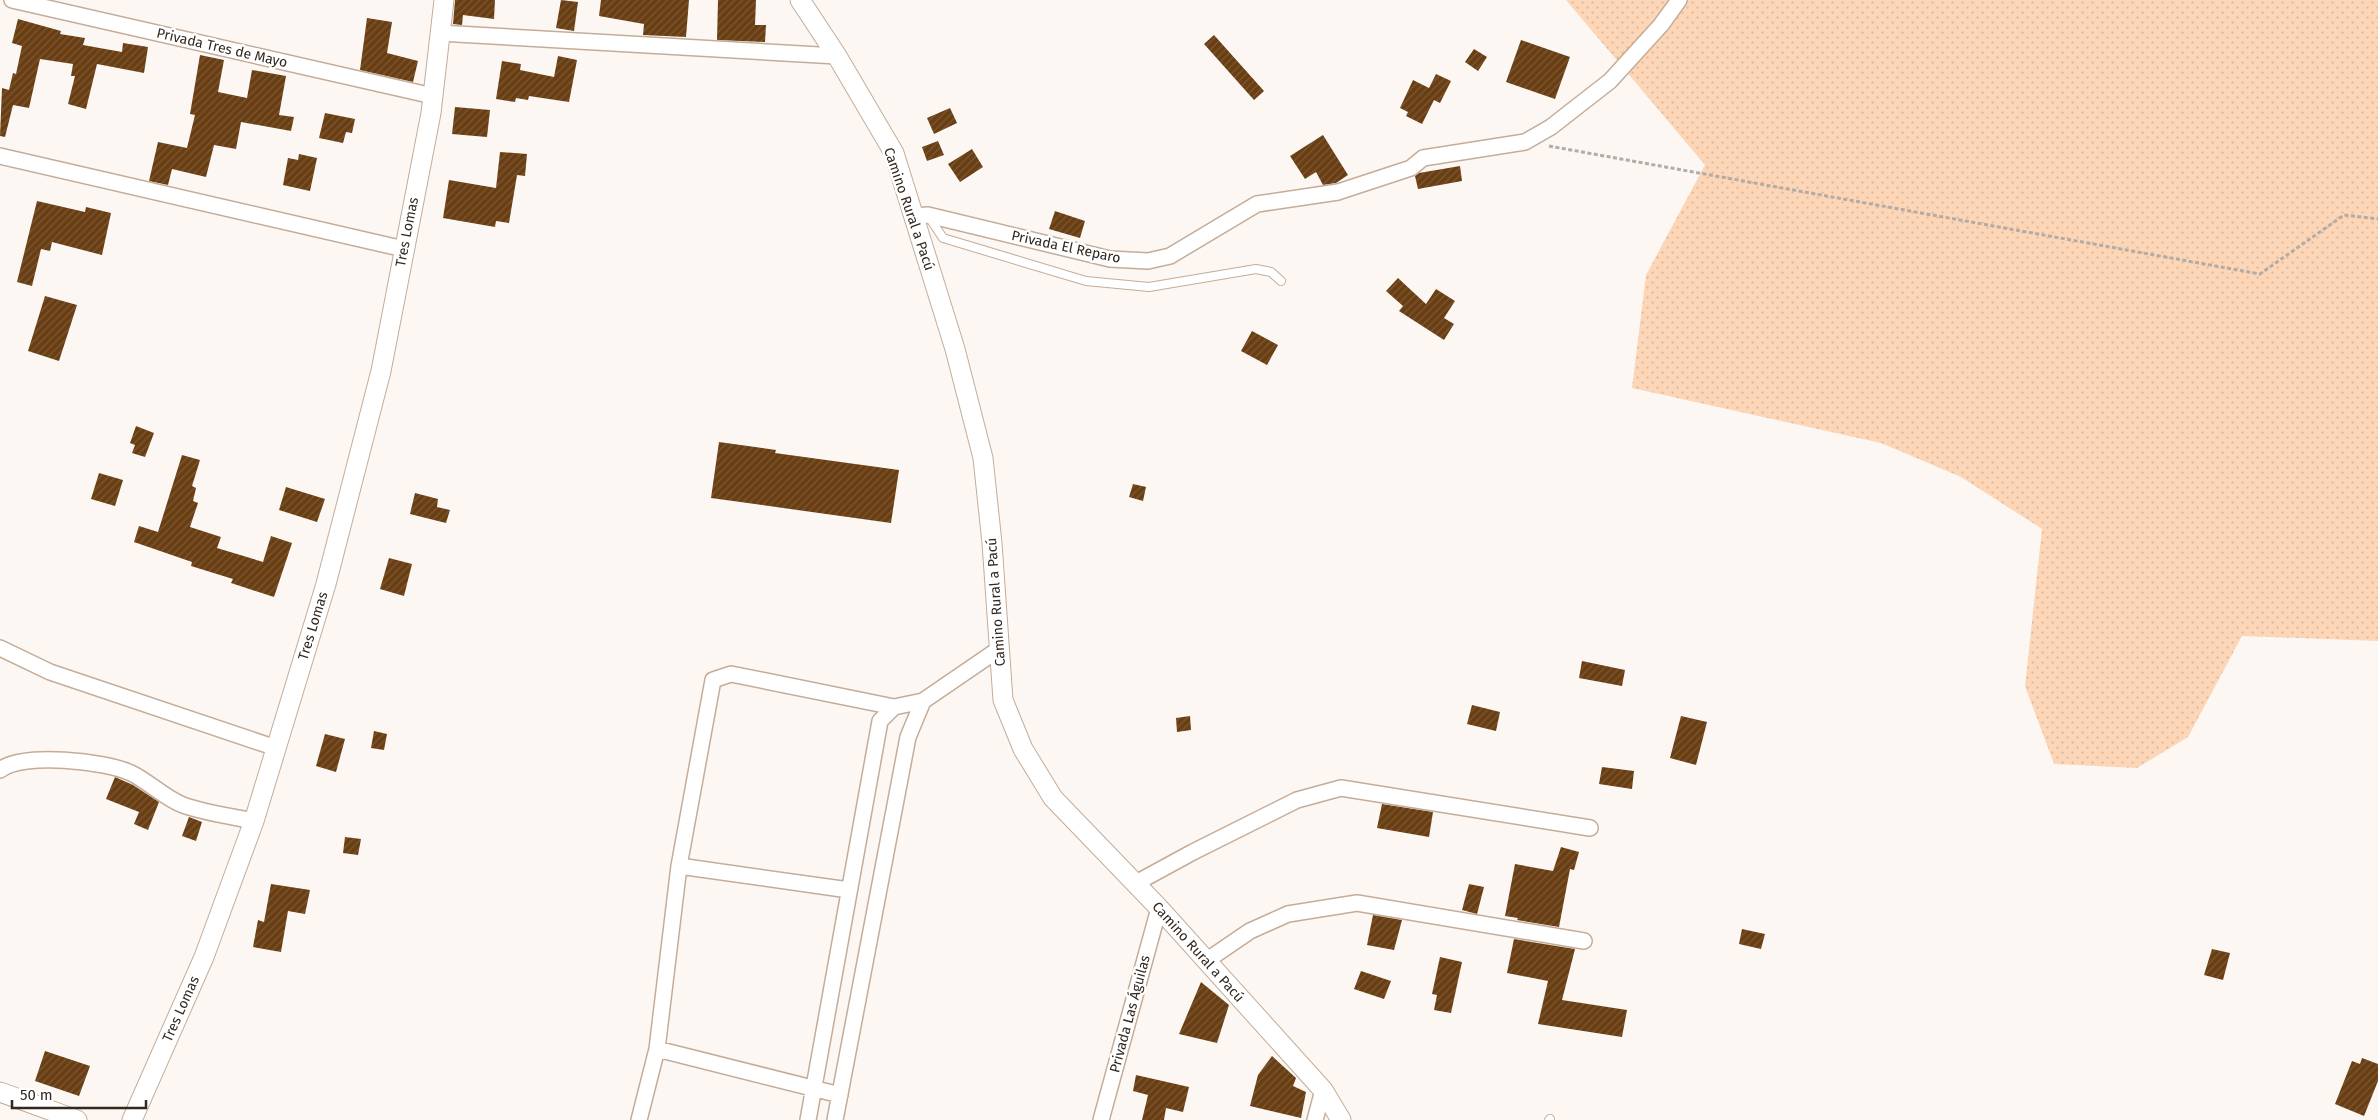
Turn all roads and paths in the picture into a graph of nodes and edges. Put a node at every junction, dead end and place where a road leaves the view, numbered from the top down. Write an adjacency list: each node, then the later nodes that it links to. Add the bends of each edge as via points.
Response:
1 (12, 0): 7 (street, Privada Tres de Mayo)
2 (444, 0): 5 (street, Tres Lomas)
3 (800, 0): 6 (street, Camino Rural a Pacú)
4 (1679, 0): 8 (street, Privada El Reparo, via 1661,25 1610,80 1551,127)
5 (439, 33): 6 (street); 7 (street, Tres Lomas)
6 (837, 56): 10 (street, Camino Rural a Pacú, via 894,153)
7 (432, 105): 12 (street, Tres Lomas)
8 (1525, 142): 10 (street, Privada El Reparo, via 1424,158 1411,168 1338,192 1257,204 1170,256 1148,261 1110,259); 11 (path, via 2260,274 2344,215)
9 (0, 156): 12 (street)
10 (921, 216): 13 (lane, via 942,238 1086,281 1149,287 1256,269 1271,272); 15 (street, Camino Rural a Pacú, via 983,458)
11 (2378, 219)
12 (404, 249): 18 (street, Tres Lomas, via 379,380 326,584)
13 (1281, 281)
14 (0, 648): 18 (street, via 50,672)
15 (998, 649): 16 (street); 23 (street, Camino Rural a Pacú, via 1003,700 1022,749 1053,798)
16 (924, 701): 17 (street); 32 (street, via 908,737)
17 (894, 706): 22 (street, via 731,674 713,680); 24 (street, via 880,721)
18 (276, 748): 20 (street, Tres Lomas)
19 (0, 770): 20 (street, via 28,761 93,762 130,772 181,805)
20 (254, 821): 34 (street, Tres Lomas, via 204,957)
21 (1590, 828): 23 (street, via 1341,788 1298,800)
22 (680, 866): 24 (street); 28 (street)
23 (1136, 884): 25 (street, Camino Rural a Pacú)
24 (849, 890): 29 (street)
25 (1159, 908): 27 (street, Camino Rural a Pacú); 38 (street, Privada Las Águilas)
26 (1584, 941): 27 (street, via 1357,903 1288,914 1250,931)
27 (1206, 961): 30 (street, Camino Rural a Pacú)
28 (657, 1048): 29 (street); 35 (street)
29 (813, 1089): 32 (street); 36 (street)
30 (1324, 1090): 39 (street); 40 (street, Camino Rural a Pacú)
31 (0, 1092): 33 (street)
32 (840, 1095): 37 (street)
33 (77, 1120)
34 (132, 1120)
35 (639, 1120)
36 (808, 1120)
37 (835, 1120)
38 (1101, 1120)
39 (1315, 1120)
40 (1342, 1120)

